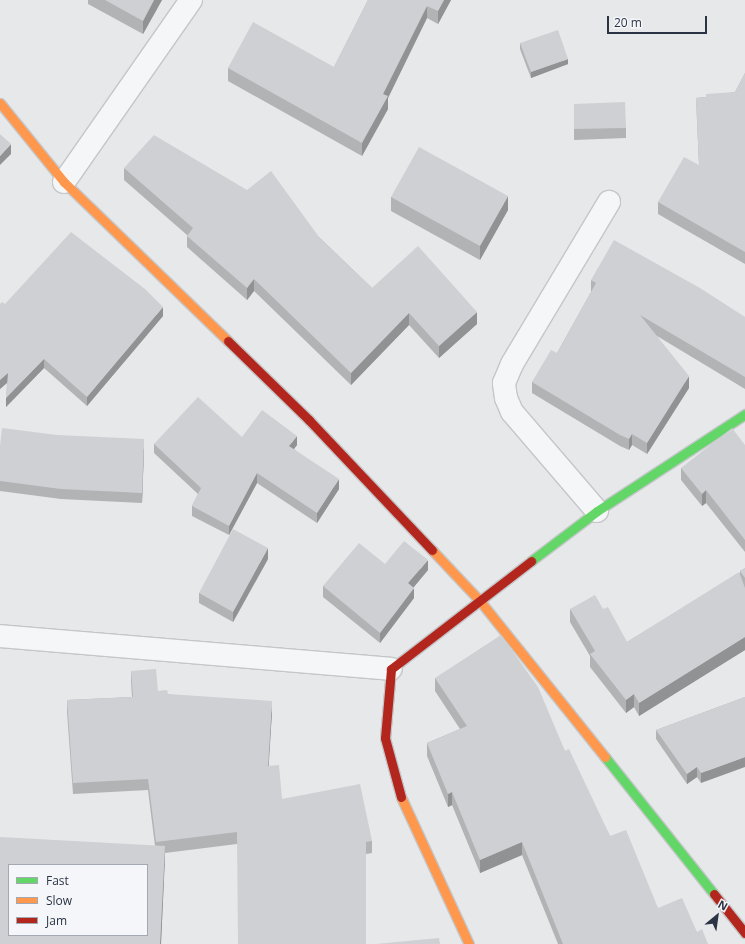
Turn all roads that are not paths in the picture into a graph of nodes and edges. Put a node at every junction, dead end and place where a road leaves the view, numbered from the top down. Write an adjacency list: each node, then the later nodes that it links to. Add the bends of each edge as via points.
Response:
1 (192, 0): 3 (street)
2 (0, 103): 3 (street)
3 (64, 182): 7 (street, via 309,420)
4 (609, 202): 6 (street, via 512,364 504,383 506,398 512,412)
5 (745, 414): 6 (street)
6 (597, 511): 7 (street)
7 (480, 601): 9 (street); 10 (street)
8 (0, 636): 9 (street)
9 (391, 669): 11 (street, via 386,738 400,796)
10 (745, 933)
11 (469, 944)

